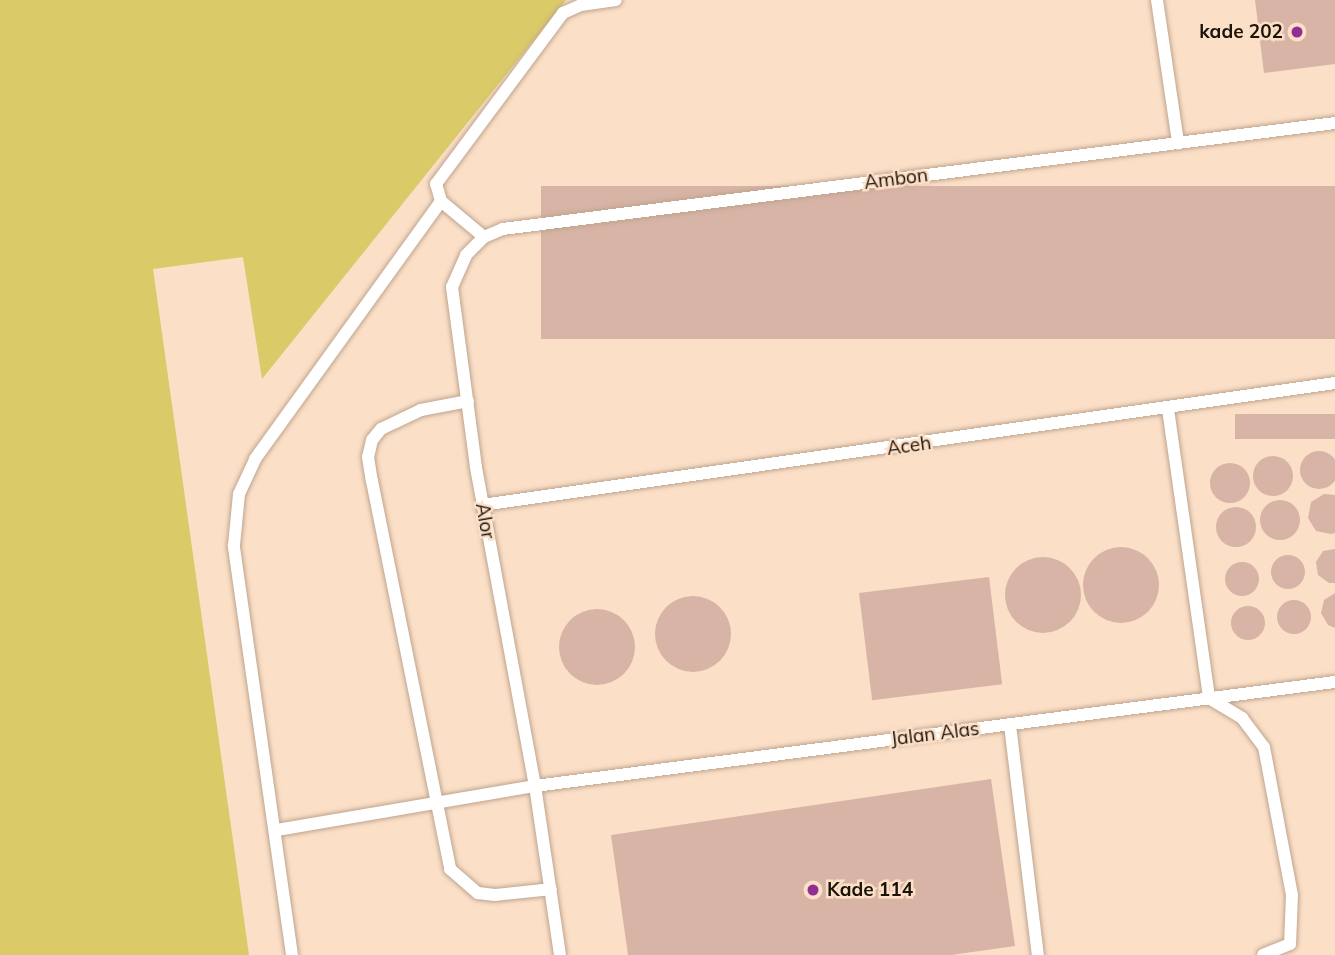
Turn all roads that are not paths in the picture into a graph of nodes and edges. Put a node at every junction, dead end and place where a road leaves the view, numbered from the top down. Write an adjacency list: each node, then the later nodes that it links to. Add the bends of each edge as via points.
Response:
1 (616, 0): 5 (lane, via 563,13 440,177 436,184)
2 (1157, 0): 4 (lane)
3 (1335, 123): 4 (lane, Ambon)
4 (1178, 143): 6 (lane, Ambon, via 503,229)
5 (442, 201): 6 (lane); 16 (lane, via 255,459 239,494 234,545)
6 (484, 237): 8 (lane, Alor, via 466,256 452,287)
7 (1335, 383): 9 (lane, Aceh)
8 (468, 401): 10 (lane, Alor); 15 (lane, via 421,410 381,429 372,440 368,457)
9 (1168, 409): 10 (lane, Aceh); 12 (lane)
10 (482, 505): 14 (lane, Alor)
11 (1335, 682): 12 (lane, Jalan Alas)
12 (1209, 698): 13 (lane, Jalan Alas); 21 (lane, via 1242,718 1264,747 1292,895 1290,944)
13 (1010, 725): 14 (lane, Jalan Alas); 20 (lane)
14 (535, 786): 15 (lane, Jalan Alas); 17 (lane, Alor)
15 (437, 804): 16 (lane, Jalan Alas); 17 (lane, via 450,869 464,884 478,893 495,895)
16 (276, 830): 18 (lane)
17 (551, 890): 19 (lane, Alor)
18 (292, 955)
19 (559, 955)
20 (1038, 955)
21 (1263, 955)

